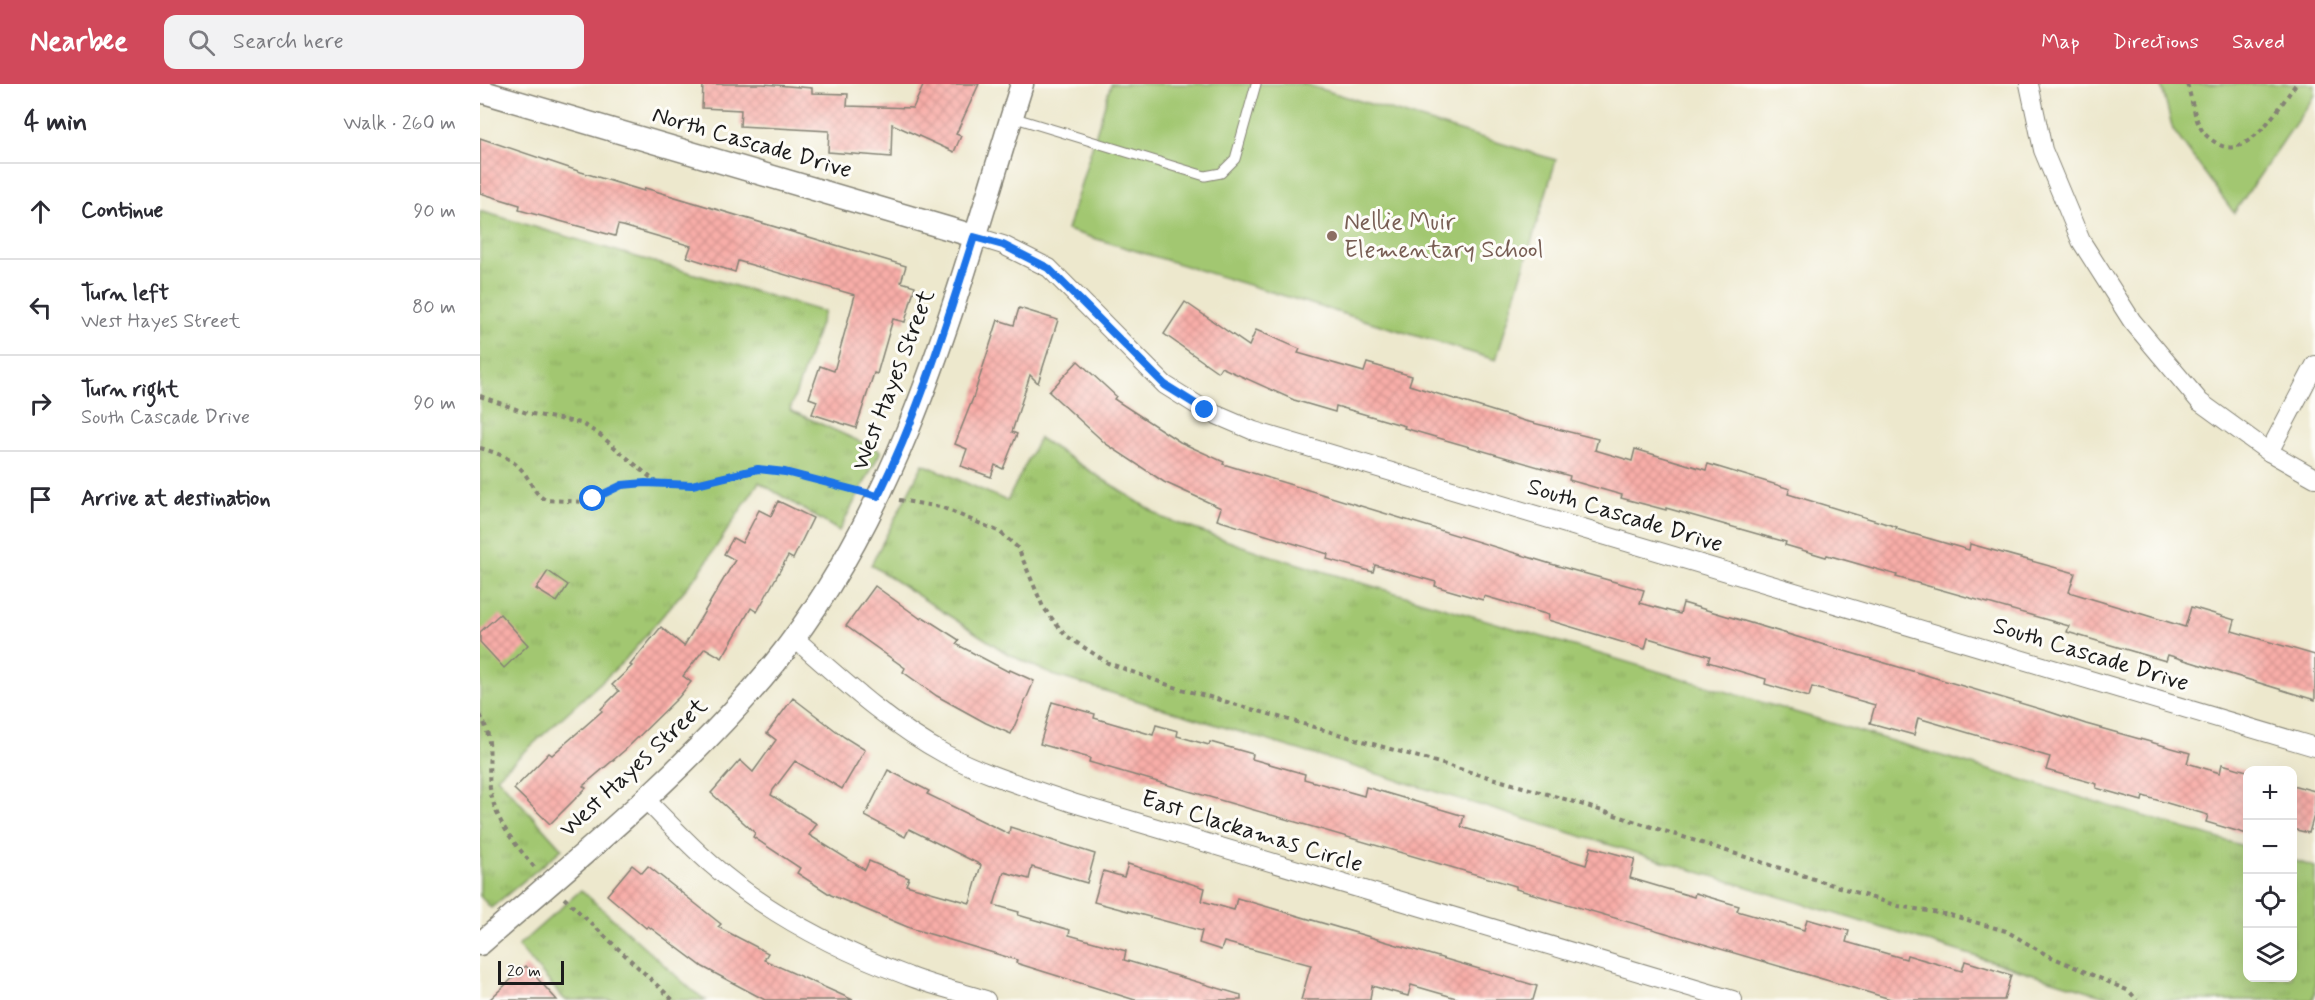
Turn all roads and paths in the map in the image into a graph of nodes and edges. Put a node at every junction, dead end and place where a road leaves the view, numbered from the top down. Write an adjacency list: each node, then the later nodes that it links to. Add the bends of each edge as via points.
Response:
1 (1022, 84): 7 (street, West Hayes Street)
2 (1256, 84): 7 (lane, via 1235,159 1221,173 1205,176)
3 (2029, 84): 12 (street, via 2043,150 2081,241 2126,311 2200,402)
4 (2187, 84): 5 (path, via 2198,122 2206,136 2223,147 2240,147 2258,134)
5 (2296, 84)
6 (480, 90): 8 (street, North Cascade Drive)
7 (1011, 117): 8 (street, West Hayes Street)
8 (974, 237): 15 (street, West Hayes Street, via 932,370); 17 (street, South Cascade Drive, via 1003,245 1048,268 1165,385 1205,410 1254,431)
9 (2315, 364): 12 (street)
10 (480, 396): 14 (path, via 527,413 581,423)
11 (480, 448): 14 (path, via 508,458 546,501 585,502 622,485)
12 (2269, 452): 13 (street)
13 (2315, 478)
14 (657, 483): 15 (path, via 692,485 748,471 769,470)
15 (878, 496): 16 (street, West Hayes Street, via 832,580); 22 (path, via 941,507 1000,532 1018,548 1043,607 1065,635 1108,663 1171,686 1568,800 1898,906 2006,931 2047,955 2129,991)
16 (793, 637): 18 (street, West Hayes Street, via 711,737); 21 (street, East Clackamas Circle, via 904,729 946,754 999,777 1073,804)
17 (2315, 747)
18 (646, 800): 19 (street, West Hayes Street); 20 (street, via 711,864 765,904 862,958)
19 (480, 944)
20 (986, 1000)
21 (1733, 1000)
22 (2137, 1000)

